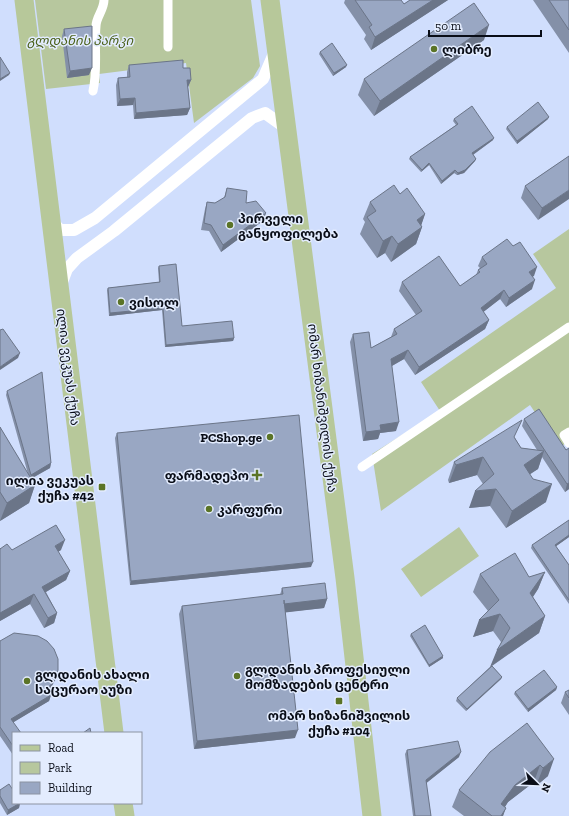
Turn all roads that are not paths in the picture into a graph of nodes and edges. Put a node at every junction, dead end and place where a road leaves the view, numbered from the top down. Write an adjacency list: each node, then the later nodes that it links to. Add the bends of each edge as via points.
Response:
1 (24, 0): 9 (main road, ილია ვეკუას ქუჩა)
2 (104, 0): 7 (street, via 96,25 96,77)
3 (168, 0): 5 (street)
4 (270, 0): 6 (main road, ომარ ხიზანიშვილის ქუჩა)
5 (168, 47)
6 (276, 50): 8 (main road, ომარ ხიზანიშვილის ქუჩა); 9 (street, via 262,79 95,218 74,230 60,230)
7 (93, 91)
8 (286, 128): 10 (street, via 264,113 252,118 114,231 77,258 67,269); 18 (main road, ომარ ხიზანიშვილის ქუჩა, via 345,578)
9 (52, 221): 10 (main road, ილია ვეკუას ქუჩა)
10 (59, 289): 15 (main road, ილია ვეკუას ქუჩა)
11 (569, 327): 14 (street)
12 (569, 432): 13 (street, via 564,435)
13 (569, 443)
14 (362, 467)
15 (114, 732)
16 (123, 804): 17 (main road)
17 (124, 816)
18 (372, 816)

